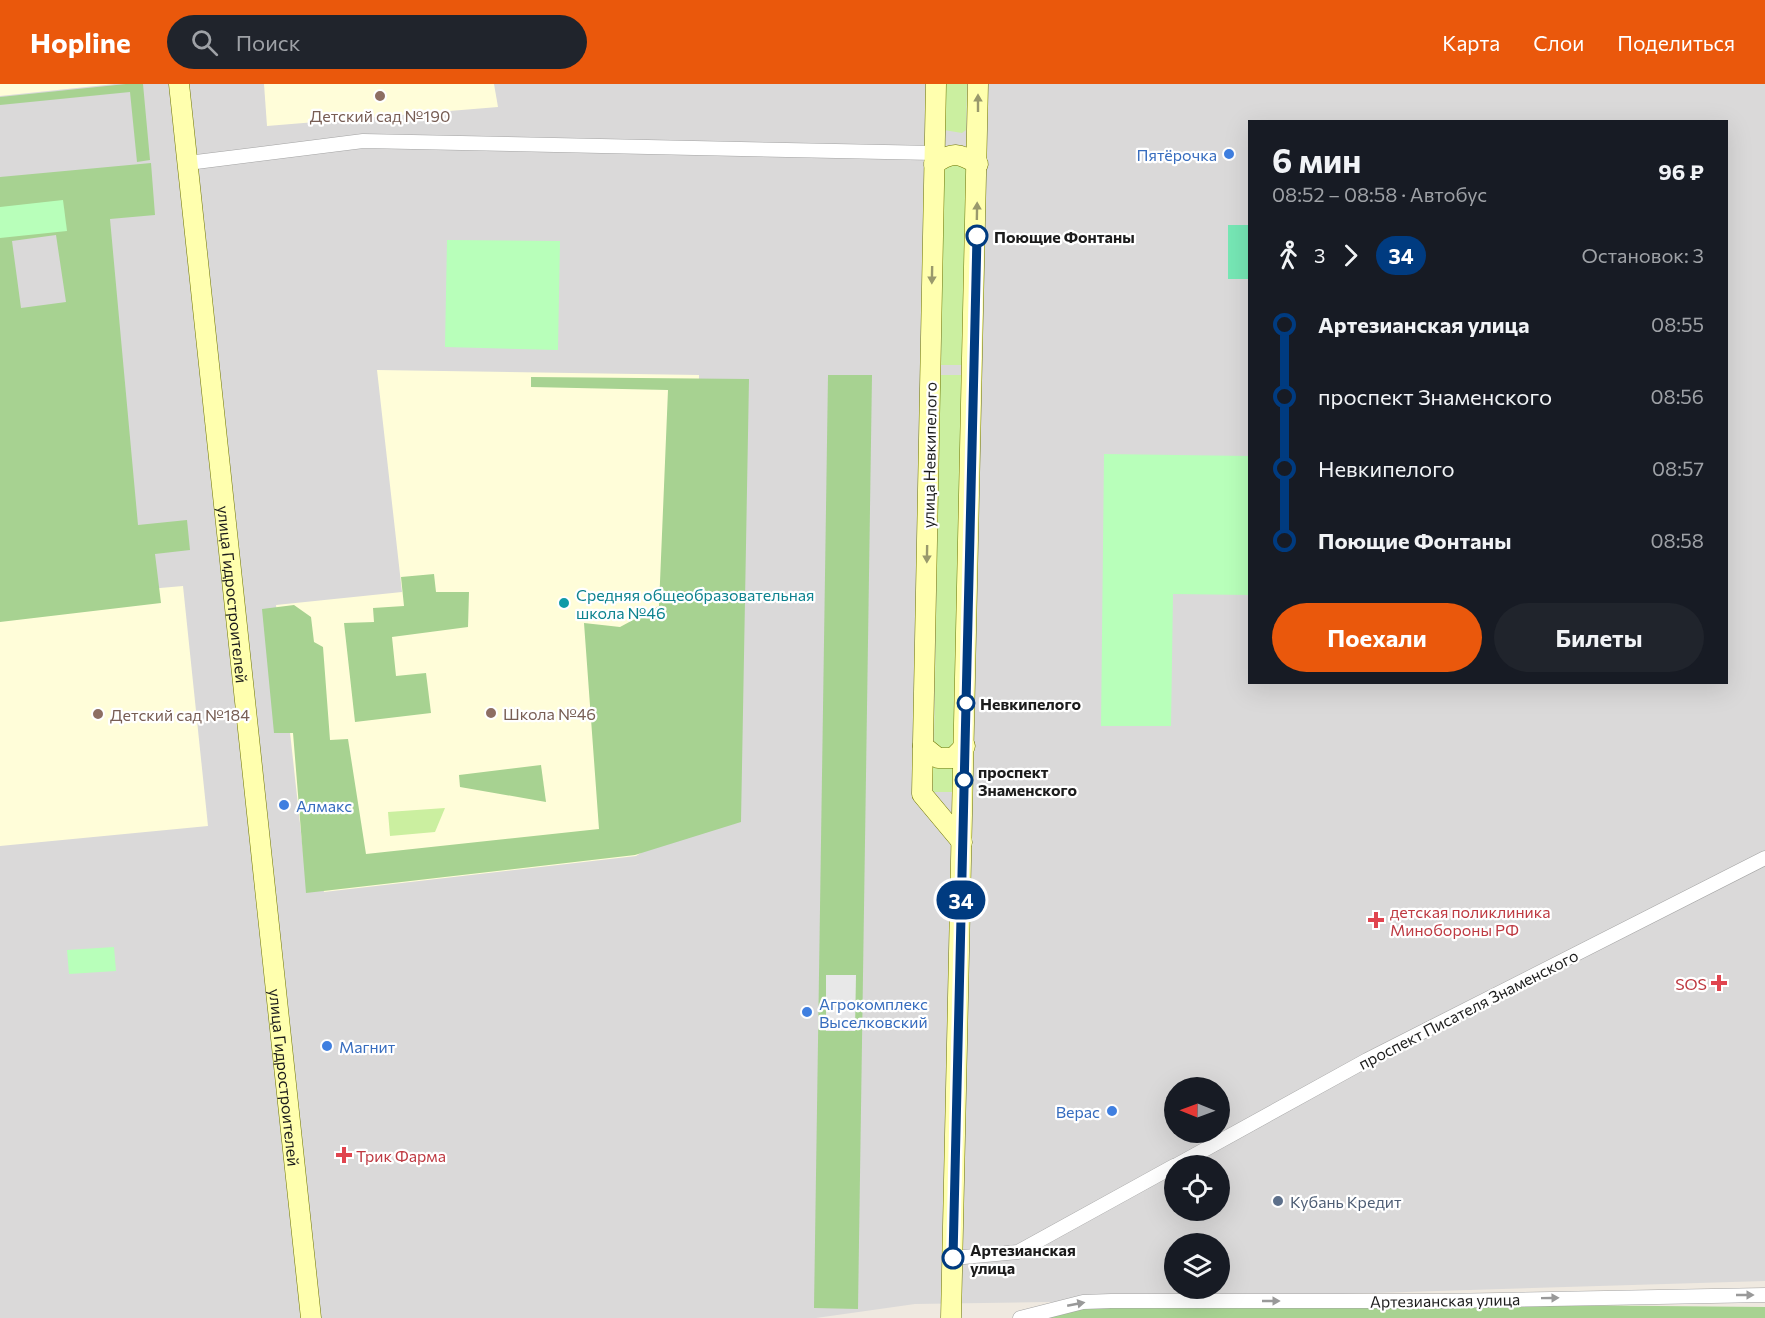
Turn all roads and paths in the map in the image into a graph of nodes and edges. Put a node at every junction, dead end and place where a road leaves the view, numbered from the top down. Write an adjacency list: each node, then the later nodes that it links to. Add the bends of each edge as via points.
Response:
1 (179, 84): 6 (street, улица Гидростроителей)
2 (936, 84): 5 (street, улица Невкипелого)
3 (978, 84): 4 (street, one-way to 3)
4 (978, 135): 5 (street, via 963,142 948,142); 7 (street)
5 (934, 151): 6 (street, via 363,141); 7 (street, via 962,155); 8 (street, улица Невкипелого, one-way to 8)
6 (188, 163): 16 (street, улица Гидростроителей)
7 (978, 164): 9 (street, one-way to 7)
8 (923, 746): 9 (street, via 938,758 953,758); 10 (street, улица Невкипелого, via 922,794)
9 (965, 746): 10 (street)
10 (962, 842): 14 (street)
11 (1765, 858): 12 (street, проспект Писателя Знаменского, via 1367,1060)
12 (1195, 1155)
13 (1164, 1172): 14 (street, проспект Писателя Знаменского, via 1018,1252)
14 (953, 1258): 17 (street)
15 (1765, 1295): 18 (street, Артезианская улица, one-way to 15, via 1083,1302)
16 (311, 1318)
17 (951, 1318)
18 (1020, 1318)

